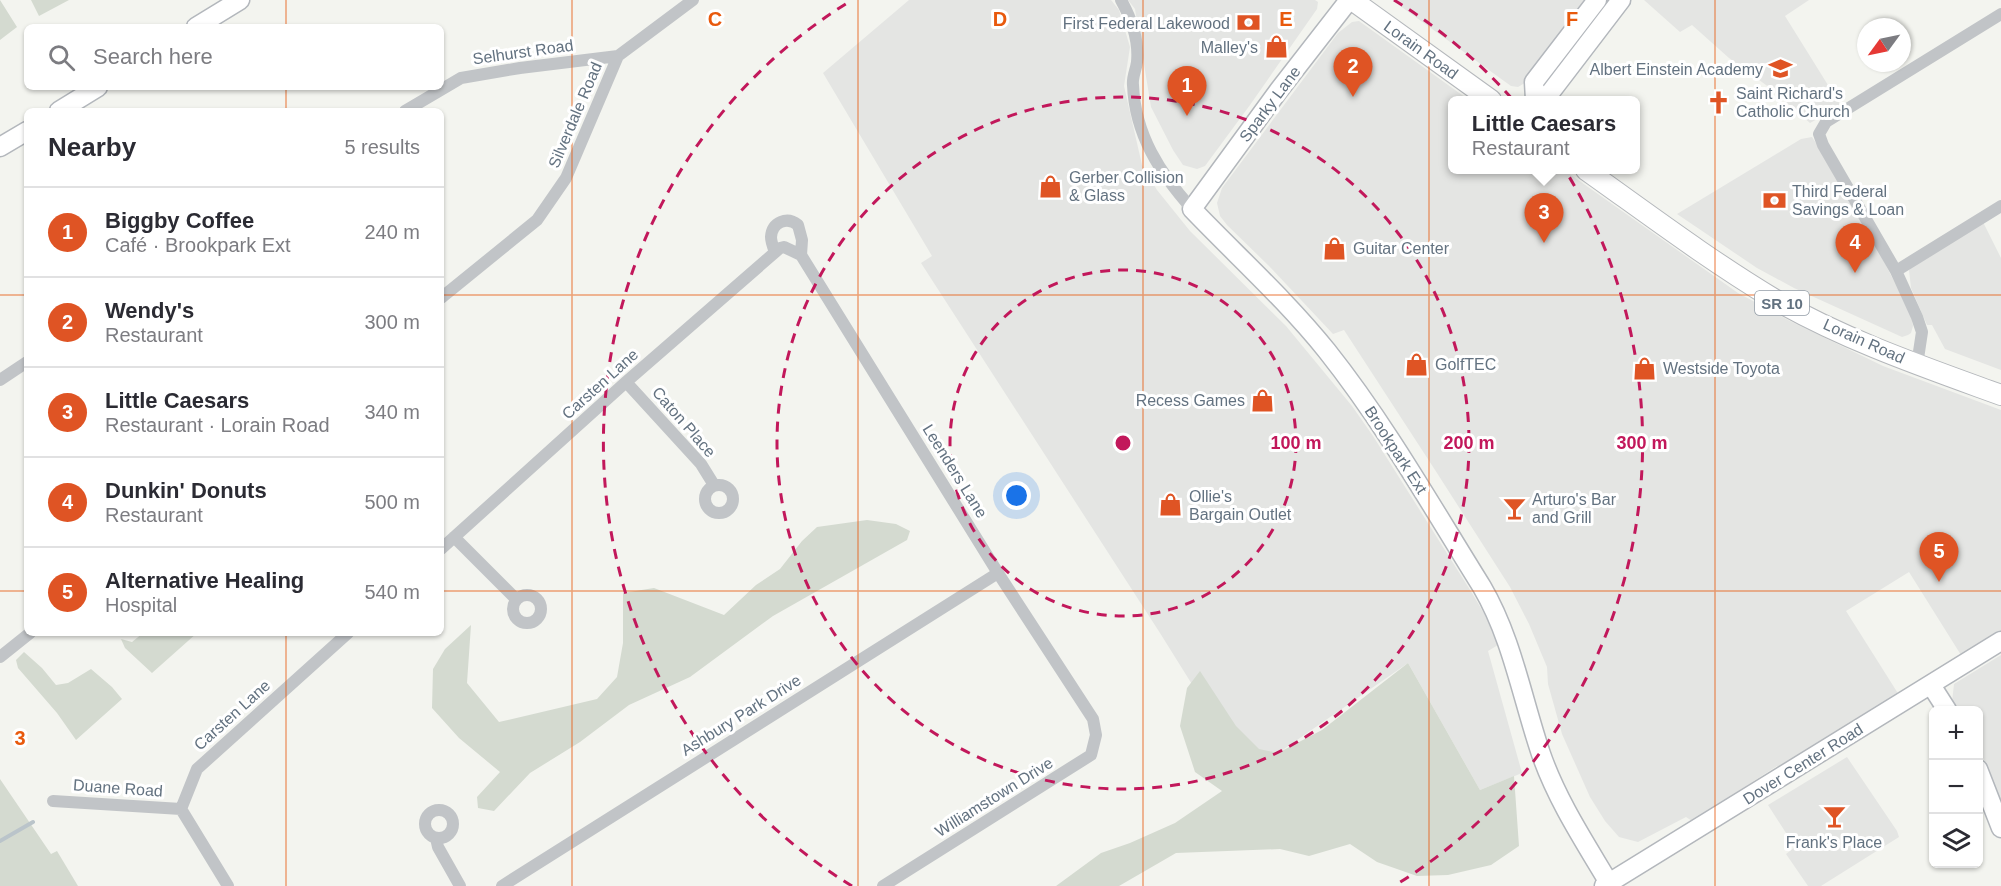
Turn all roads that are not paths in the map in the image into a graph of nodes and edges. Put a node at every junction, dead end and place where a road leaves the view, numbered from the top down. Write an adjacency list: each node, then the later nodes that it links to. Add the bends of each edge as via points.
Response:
1 (240, 0): 8 (street)
2 (693, 0): 9 (street, Silverdale Road)
3 (1121, 0): 22 (street, Brookpark Ext, via 1134,32 1137,57 1133,82 1143,136 1160,170)
4 (1350, 0): 13 (main road, Lorain Road); 22 (street, Sparky Lane)
5 (1597, 0): 14 (street, via 1534,82)
6 (1621, 0): 15 (street, via 1551,93)
7 (2001, 14): 25 (street, via 1821,127 1823,145)
8 (201, 24)
9 (618, 56): 10 (street, Selhurst Road, via 461,78); 26 (street, Silverdale Road, via 566,178 537,220)
10 (444, 88)
11 (93, 90): 16 (street)
12 (441, 90): 17 (street, Selhurst Road)
13 (1485, 96)
14 (1536, 96)
15 (1545, 96)
16 (64, 108)
17 (410, 108)
18 (24, 133): 19 (street)
19 (0, 147)
20 (1592, 174): 28 (main road, Lorain Road / SR 10, via 1774,299)
21 (2001, 206): 25 (street)
22 (1192, 209): 49 (street, Brookpark Ext, via 1299,320 1346,376 1482,586 1508,643 1549,776)
23 (780, 250): 24 (street); 24 (street, via 771,235 780,221 787,220 798,225); 30 (street, Carsten Lane)
24 (801, 255): 35 (street, Leenders Lane)
25 (1896, 271): 28 (street, via 1922,332)
26 (444, 296)
27 (24, 364): 29 (street)
28 (1917, 365): 31 (main road, Lorain Road / SR 10)
29 (0, 380)
30 (626, 382): 32 (street, Caton Place, via 701,464); 33 (street, Carsten Lane)
31 (2001, 395)
32 (714, 485)
33 (454, 537): 34 (street, Carsten Lane); 36 (street)
34 (444, 546)
35 (998, 573): 43 (street, Leenders Lane); 52 (street, Ashbury Park Drive)
36 (516, 599)
37 (26, 636): 40 (street)
38 (345, 636): 46 (street, Carsten Lane, via 197,769)
39 (2001, 641): 41 (street, Dover Center Road)
40 (0, 657)
41 (1931, 685): 42 (street); 49 (street, Dover Center Road)
42 (1944, 706)
43 (1093, 719): 53 (street, Williamstown Drive, via 1096,735 1091,755)
44 (1983, 782): 47 (street)
45 (53, 801): 46 (street, Duane Road)
46 (181, 809): 50 (street)
47 (2001, 828)
48 (436, 838): 51 (street)
49 (1606, 884)
50 (228, 886)
51 (460, 886)
52 (502, 886)
53 (883, 886)

